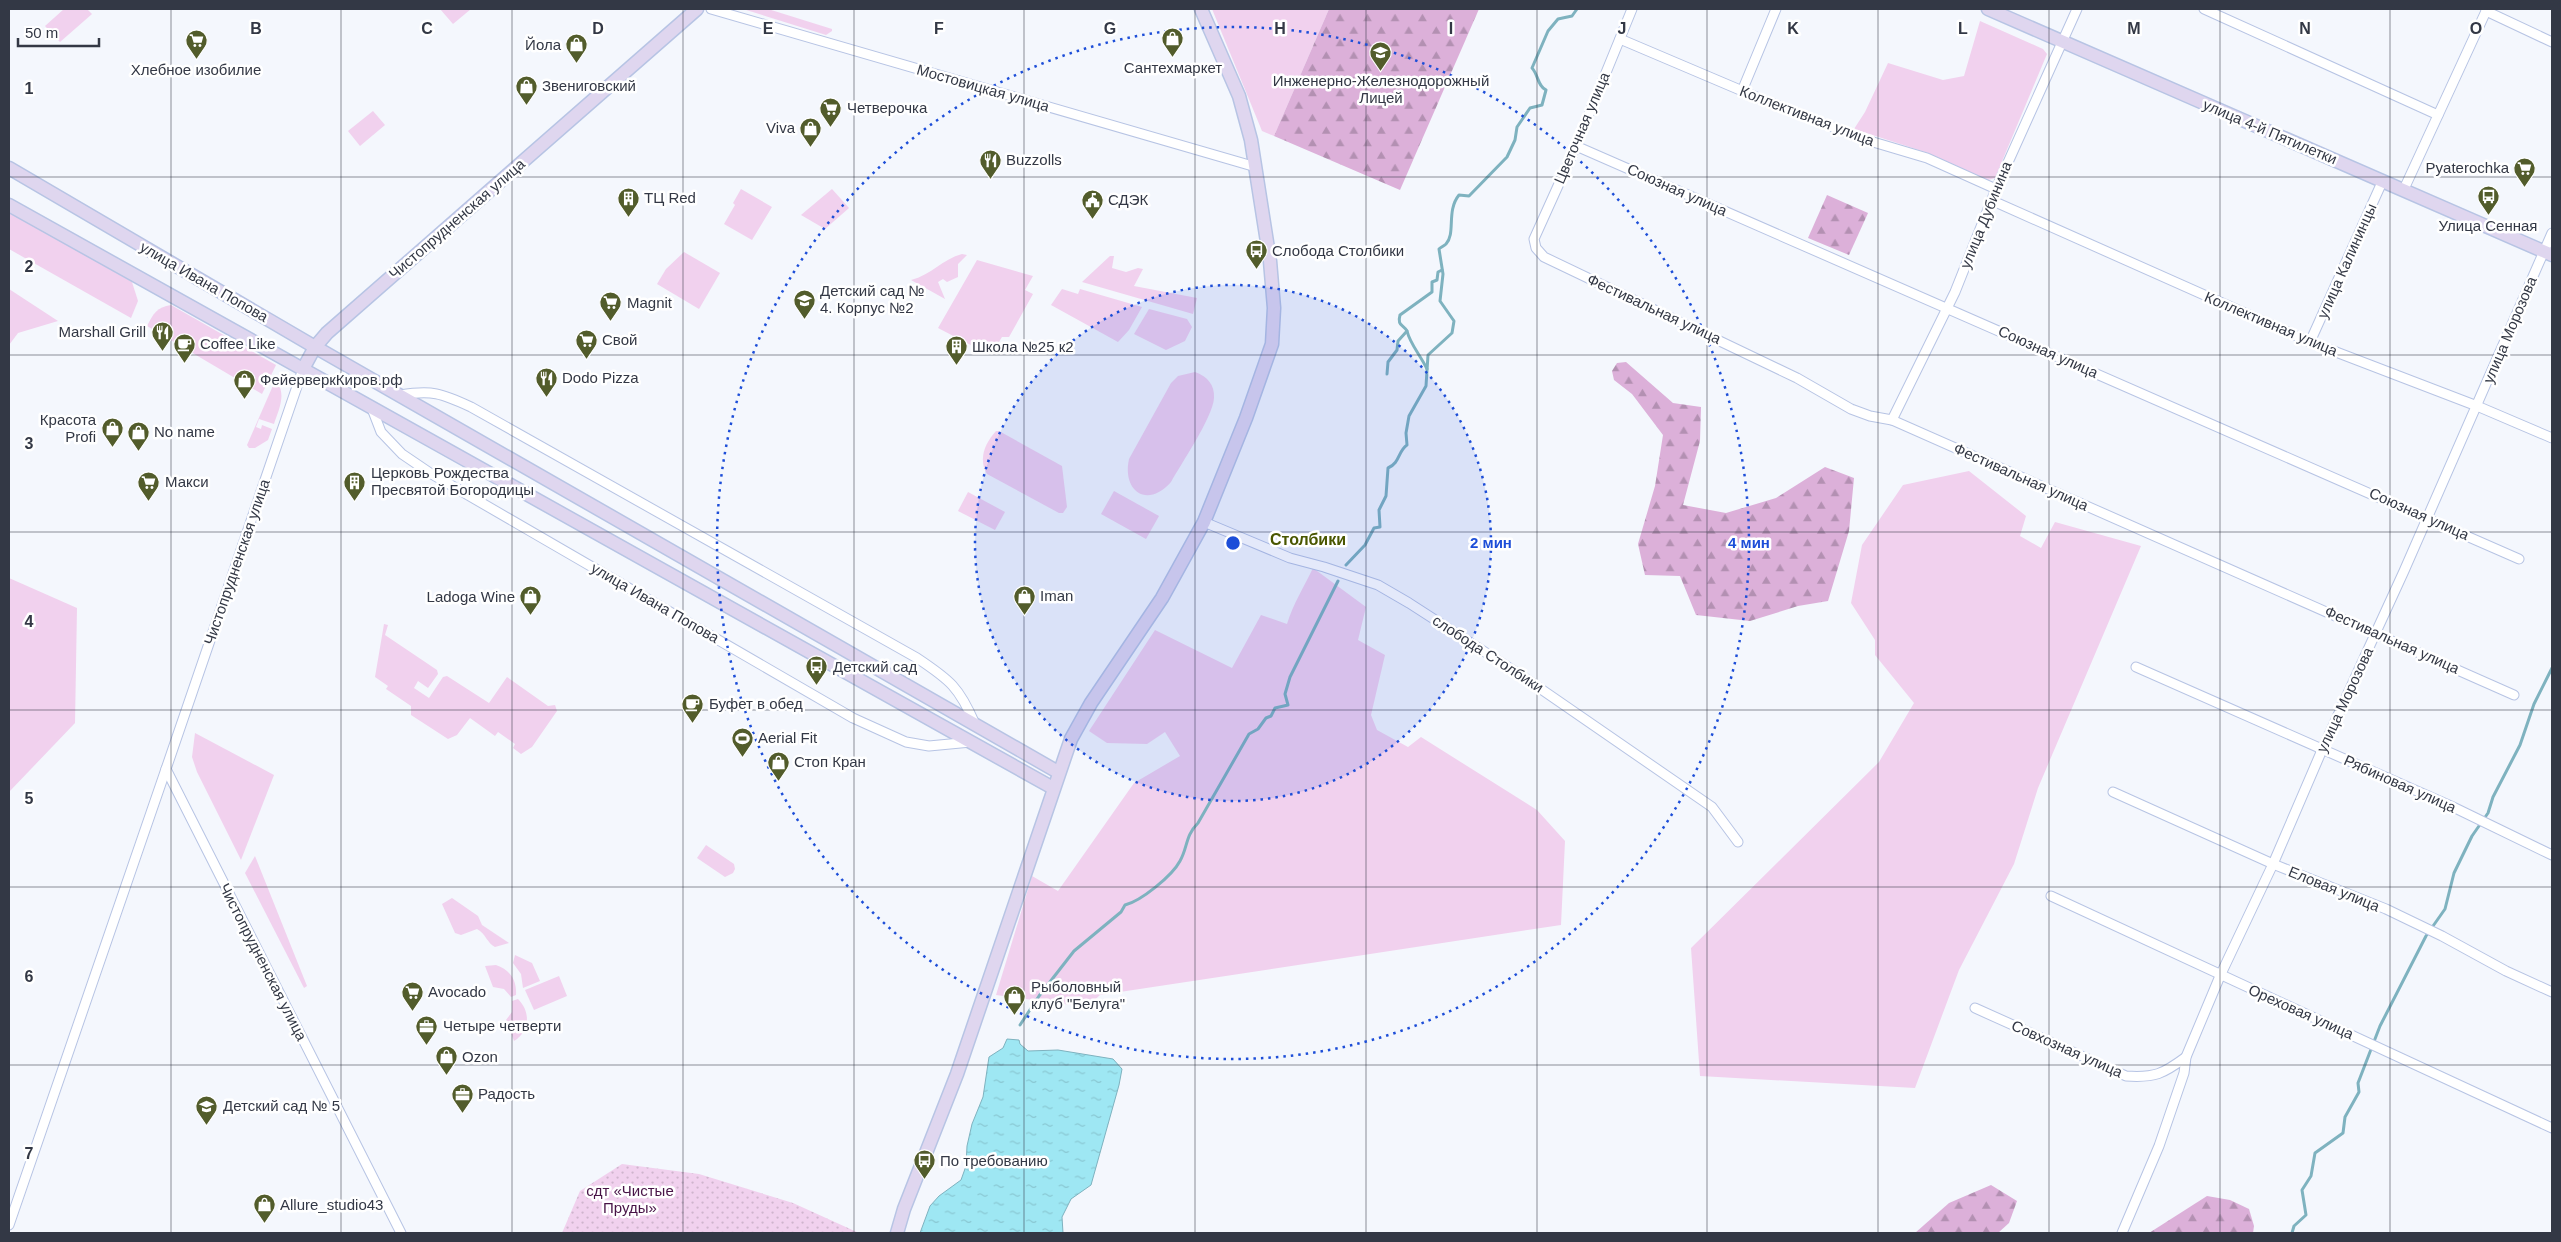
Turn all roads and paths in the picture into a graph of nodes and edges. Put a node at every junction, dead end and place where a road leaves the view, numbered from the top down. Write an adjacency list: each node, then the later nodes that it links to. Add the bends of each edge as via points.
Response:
1 (697, 9): 28 (main road, Чистопрудненская улица, via 327,333)
2 (711, 9): 16 (street, Мостовицкая улица)
3 (1201, 9): 16 (main road, via 1239,96)
4 (1632, 9): 10 (street, Цветочная улица)
5 (1776, 9): 13 (street)
6 (1988, 9): 11 (main road, улица 4-й Пятилетки)
7 (2076, 9): 11 (street, улица Дубинина)
8 (2204, 9): 14 (street)
9 (2486, 10): 12 (street); 14 (street)
10 (1620, 39): 13 (street, Коллективная улица); 15 (street, Цветочная улица)
11 (2061, 40): 18 (main road, улица 4-й Пятилетки); 19 (street, улица Дубинина)
12 (2552, 42)
13 (1742, 91): 19 (street, Коллективная улица, via 1863,139 1927,158)
14 (2438, 115): 20 (street)
15 (1576, 146): 24 (street, Цветочная улица, via 1534,239); 26 (street, Союзная улица)
16 (1256, 167): 36 (main road, via 1270,261 1274,329 1262,374)
17 (9, 168): 28 (main road, улица Ивана Попова)
18 (2383, 180): 20 (main road, улица 4-й Пятилетки); 27 (street, улица Калининцы)
19 (1996, 189): 21 (street, улица Дубинина)
20 (2404, 189): 25 (main road, улица 4-й Пятилетки)
21 (1993, 201): 26 (street, улица Дубинина); 27 (street, Коллективная улица)
22 (9, 204): 29 (main road, улица Ивана Попова)
23 (2552, 233): 25 (street, улица Морозова)
24 (1536, 248): 33 (street, Фестивальная улица, via 1549,260 1797,378 1851,409)
25 (2548, 253): 32 (street, улица Морозова)
26 (1947, 307): 33 (street, улица Дубинина); 35 (street, Союзная улица)
27 (2310, 342): 32 (street, Коллективная улица)
28 (315, 347): 29 (main road, Чистопрудненская улица); 30 (main road, улица Ивана Попова)
29 (304, 369): 31 (main road, улица Ивана Попова); 44 (street, Чистопрудненская улица)
30 (399, 395): 41 (main road, улица Ивана Попова); 41 (street, via 444,394 471,407 917,658 949,680 964,698)
31 (371, 406): 42 (main road, улица Ивана Попова); 42 (street, улица Ивана Попова, via 381,432 402,454 430,473 853,718 906,742 929,746)
32 (2477, 406): 34 (street, Коллективная улица); 35 (street, улица Морозова)
33 (1892, 420): 38 (street, Фестивальная улица)
34 (2552, 438)
35 (2428, 518): 37 (street, Союзная улица); 38 (street, улица Морозова)
36 (1204, 522): 45 (main road, via 1162,598 1080,722); 48 (street, слобода Столбики, via 1290,558 1378,585 1409,603 1522,676 1712,807)
37 (2519, 559)
38 (2376, 632): 40 (street, Фестивальная улица); 43 (street, улица Морозова)
39 (2136, 666): 43 (street, Рябиновая улица)
40 (2514, 695)
41 (975, 725): 45 (main road, улица Ивана Попова)
42 (971, 742): 46 (main road, улица Ивана Попова)
43 (2322, 750): 49 (street, Рябиновая улица); 50 (street, улица Морозова)
44 (166, 769): 57 (street); 58 (street, Чистопрудненская улица)
45 (1058, 772): 46 (main road)
46 (1053, 788): 59 (main road, via 958,1074)
47 (2113, 792): 50 (street, Еловая улица)
48 (1738, 842)
49 (2552, 855)
50 (2274, 864): 52 (street, улица Морозова); 53 (street, Еловая улица, via 2423,926)
51 (2051, 896): 52 (street, Ореховая улица)
52 (2220, 976): 55 (street, улица Морозова); 56 (street, Ореховая улица)
53 (2552, 992)
54 (1975, 1008): 55 (street, Совхозная улица, via 2126,1076 2146,1078 2164,1073)
55 (2186, 1057): 60 (street, улица Морозова, via 2184,1073 2159,1146)
56 (2552, 1128)
57 (9, 1225)
58 (401, 1233)
59 (897, 1233)
60 (2122, 1233)

